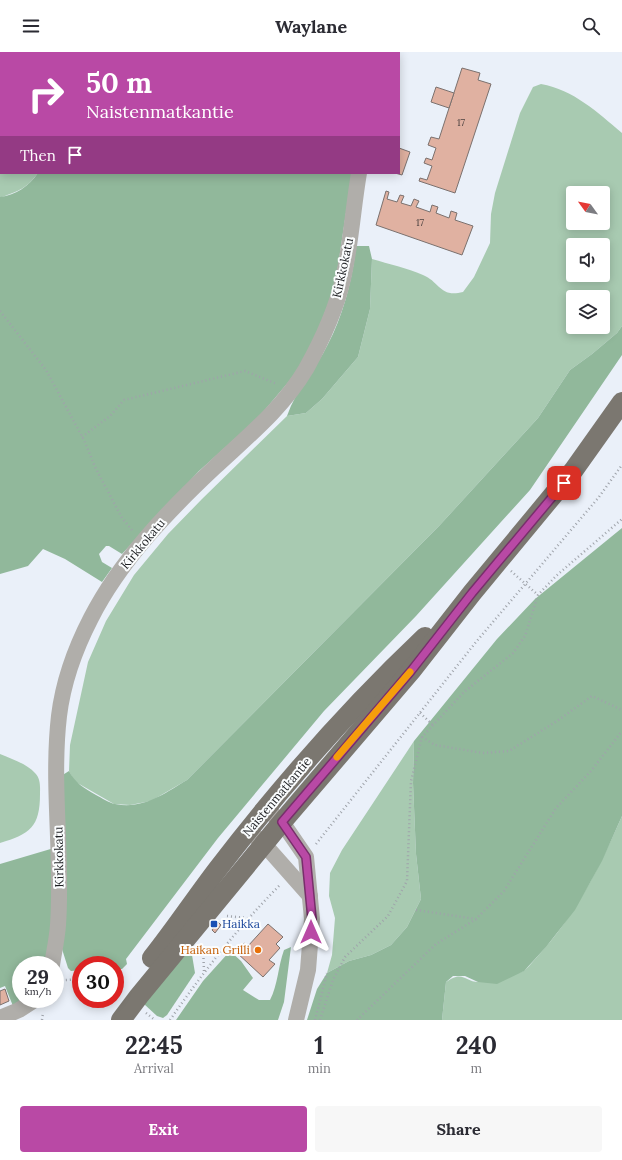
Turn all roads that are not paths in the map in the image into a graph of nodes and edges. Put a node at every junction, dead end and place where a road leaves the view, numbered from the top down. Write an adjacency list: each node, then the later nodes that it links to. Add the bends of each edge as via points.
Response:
1 (359, 174): 9 (street, Kirkkokatu, via 341,285 318,345 292,390 274,412 195,485 142,543 110,586 91,619 73,662 59,713 56,744 59,879 58,927)
2 (622, 402): 3 (main road, Naistenmatkantie, via 550,500)
3 (472, 593): 4 (main road, Naistenmatkantie, via 403,657 352,710); 5 (main road, Naistenmatkantie, via 411,671)
4 (266, 809): 5 (street); 6 (main road, Naistenmatkantie)
5 (282, 822): 7 (main road, Naistenmatkantie); 8 (street, via 306,857)
6 (248, 831): 7 (street); 12 (main road, Naistenmatkantie)
7 (264, 844): 8 (street); 13 (main road, Naistenmatkantie)
8 (310, 896): 14 (street, via 312,919 308,970)
9 (53, 956)
10 (23, 1008): 11 (street)
11 (0, 1018)
12 (105, 1020)
13 (120, 1020)
14 (296, 1020)

